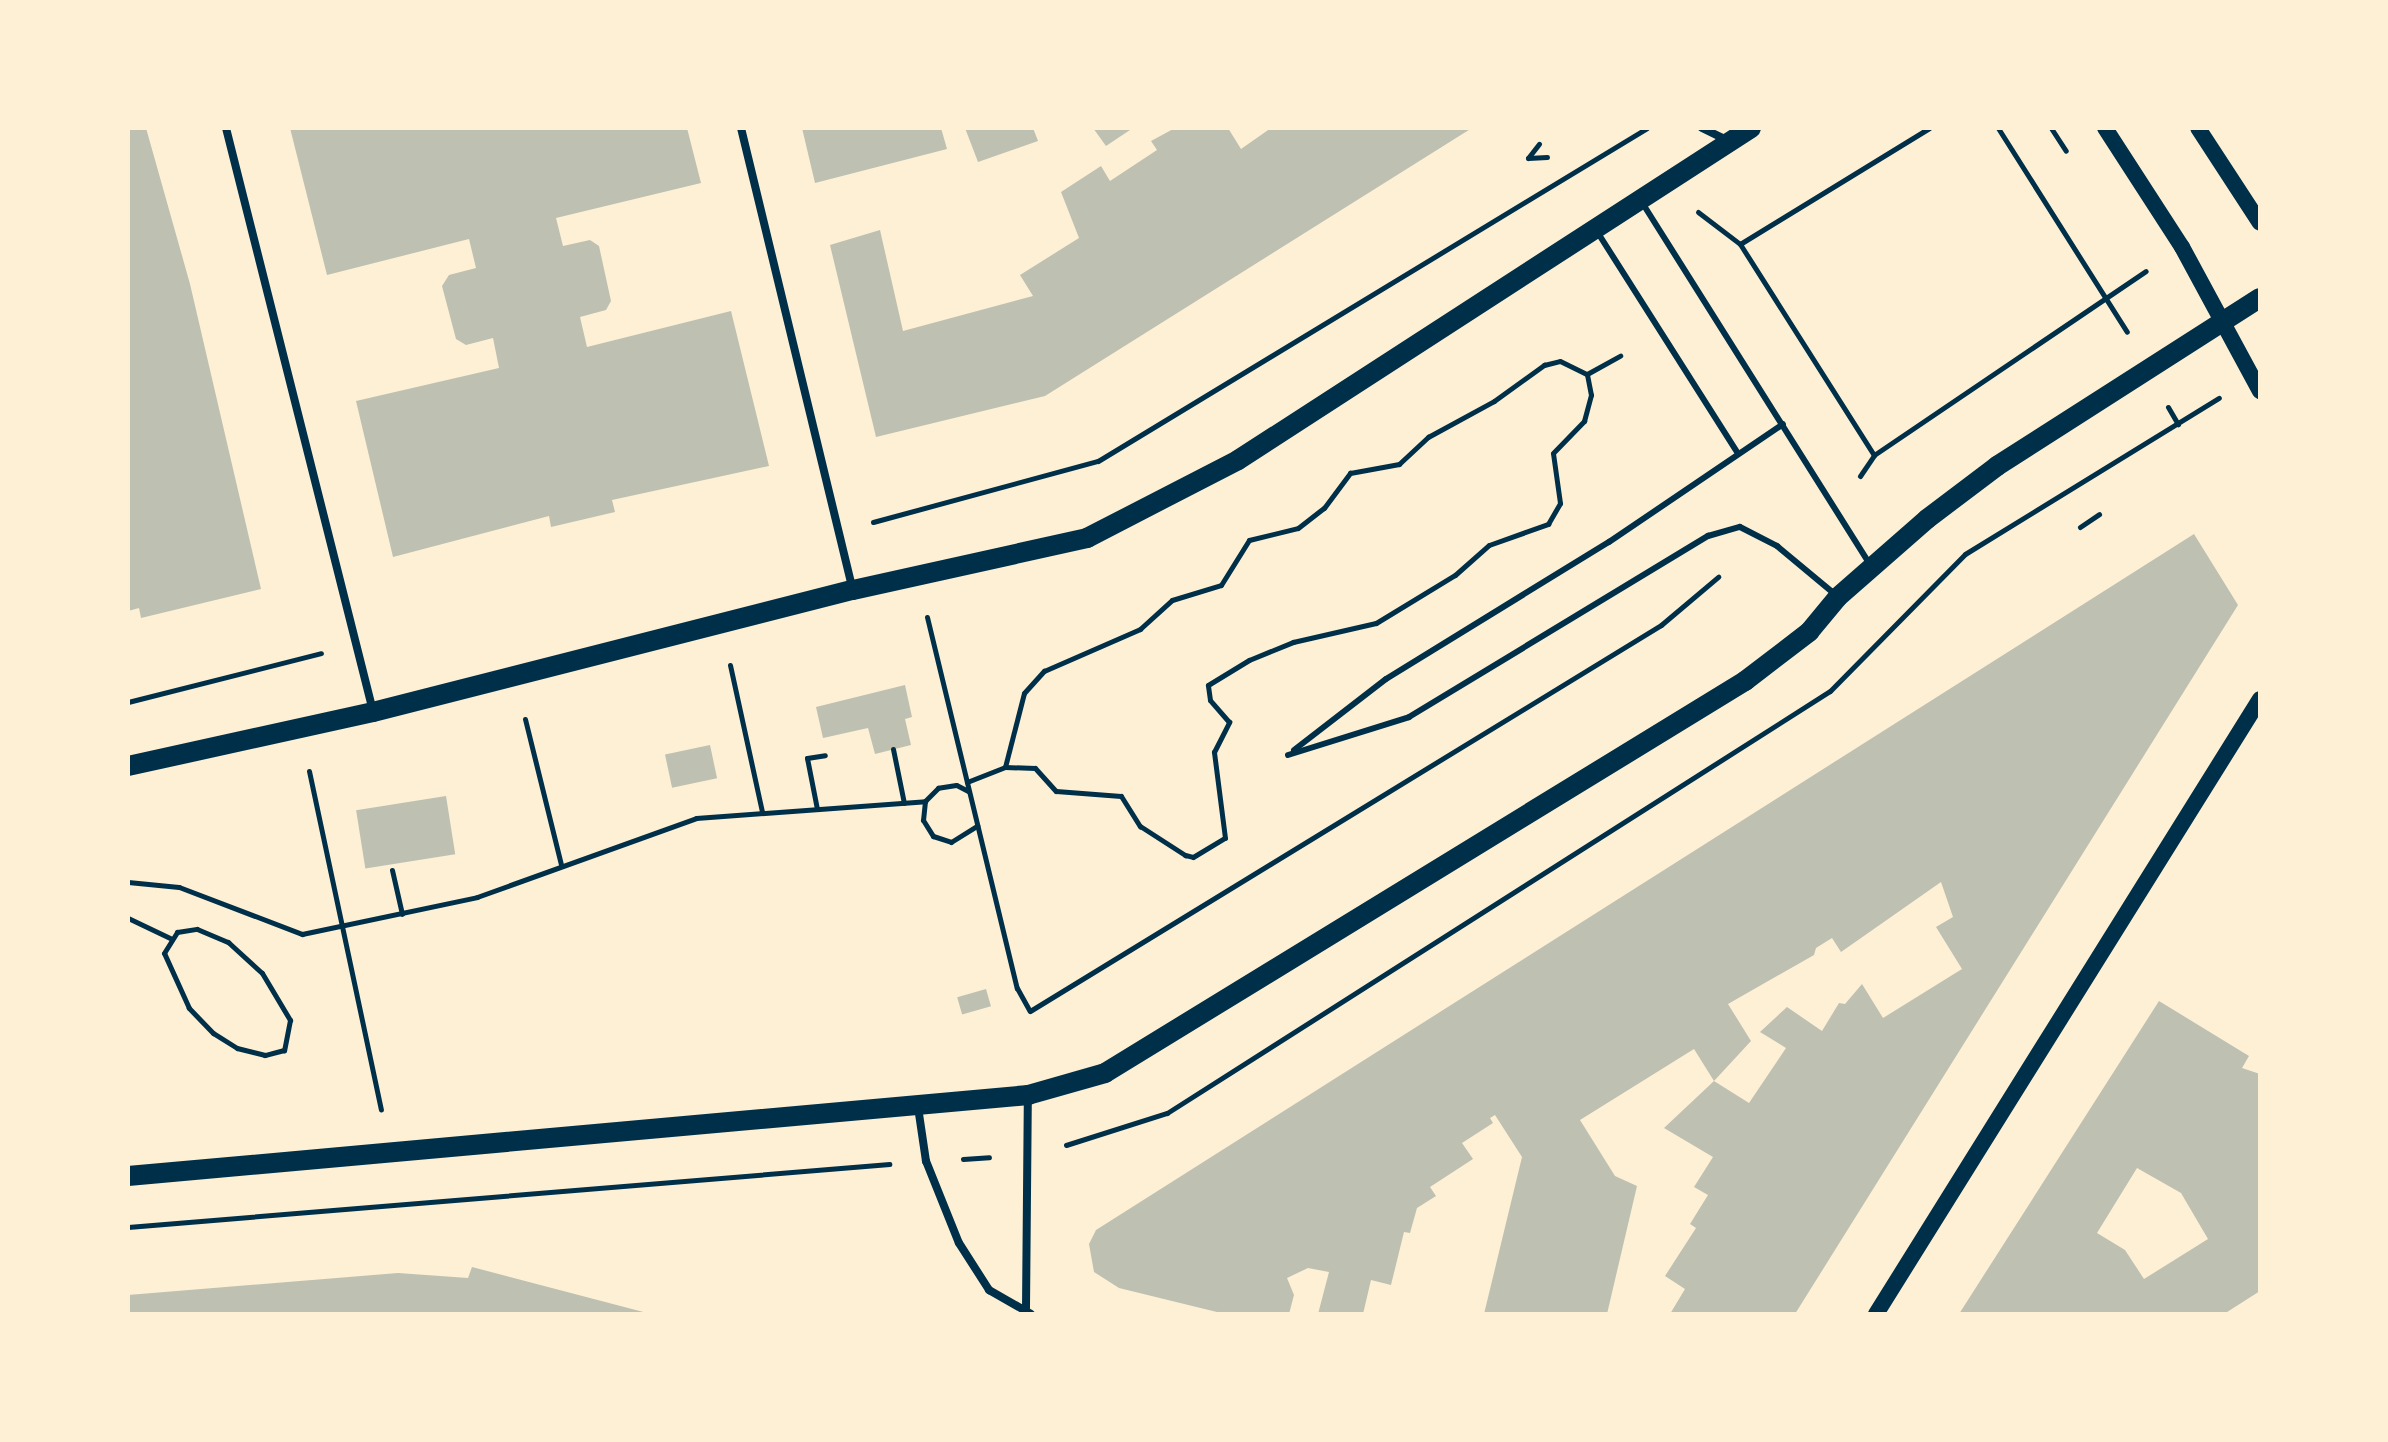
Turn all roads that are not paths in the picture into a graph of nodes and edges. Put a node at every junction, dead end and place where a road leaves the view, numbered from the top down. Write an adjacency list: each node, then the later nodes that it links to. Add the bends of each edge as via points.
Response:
1 (226, 128): 20 (street)
2 (741, 128): 17 (street)
3 (1702, 128): 7 (street, via 1712,137)
4 (1751, 128): 7 (main road)
5 (2105, 128): 12 (main road, via 2182,247)
6 (2198, 128): 9 (main road)
7 (1730, 140): 8 (main road)
8 (1640, 200): 10 (main road); 14 (lane)
9 (2260, 223)
10 (1596, 230): 15 (lane); 17 (main road, via 1238,460 1087,538)
11 (2260, 298): 12 (main road)
12 (2223, 326): 13 (main road); 16 (main road, via 1997,466 1927,519)
13 (2260, 391)
14 (1783, 424): 15 (lane); 16 (lane)
15 (1737, 452): 18 (lane, via 1609,542 1386,679 1288,755 1409,717 1708,536 1740,527 1777,546)
16 (1873, 570): 18 (main road)
17 (853, 590): 20 (main road)
18 (1838, 597): 22 (main road, via 1809,632 1745,681 1105,1073)
19 (2260, 699): 26 (main road)
20 (373, 712): 21 (main road)
21 (128, 766)
22 (1028, 1095): 23 (main road); 25 (street)
23 (918, 1105): 24 (main road); 25 (street, via 926,1161 959,1243 989,1290)
24 (128, 1176)
25 (1028, 1311)
26 (1876, 1314)

